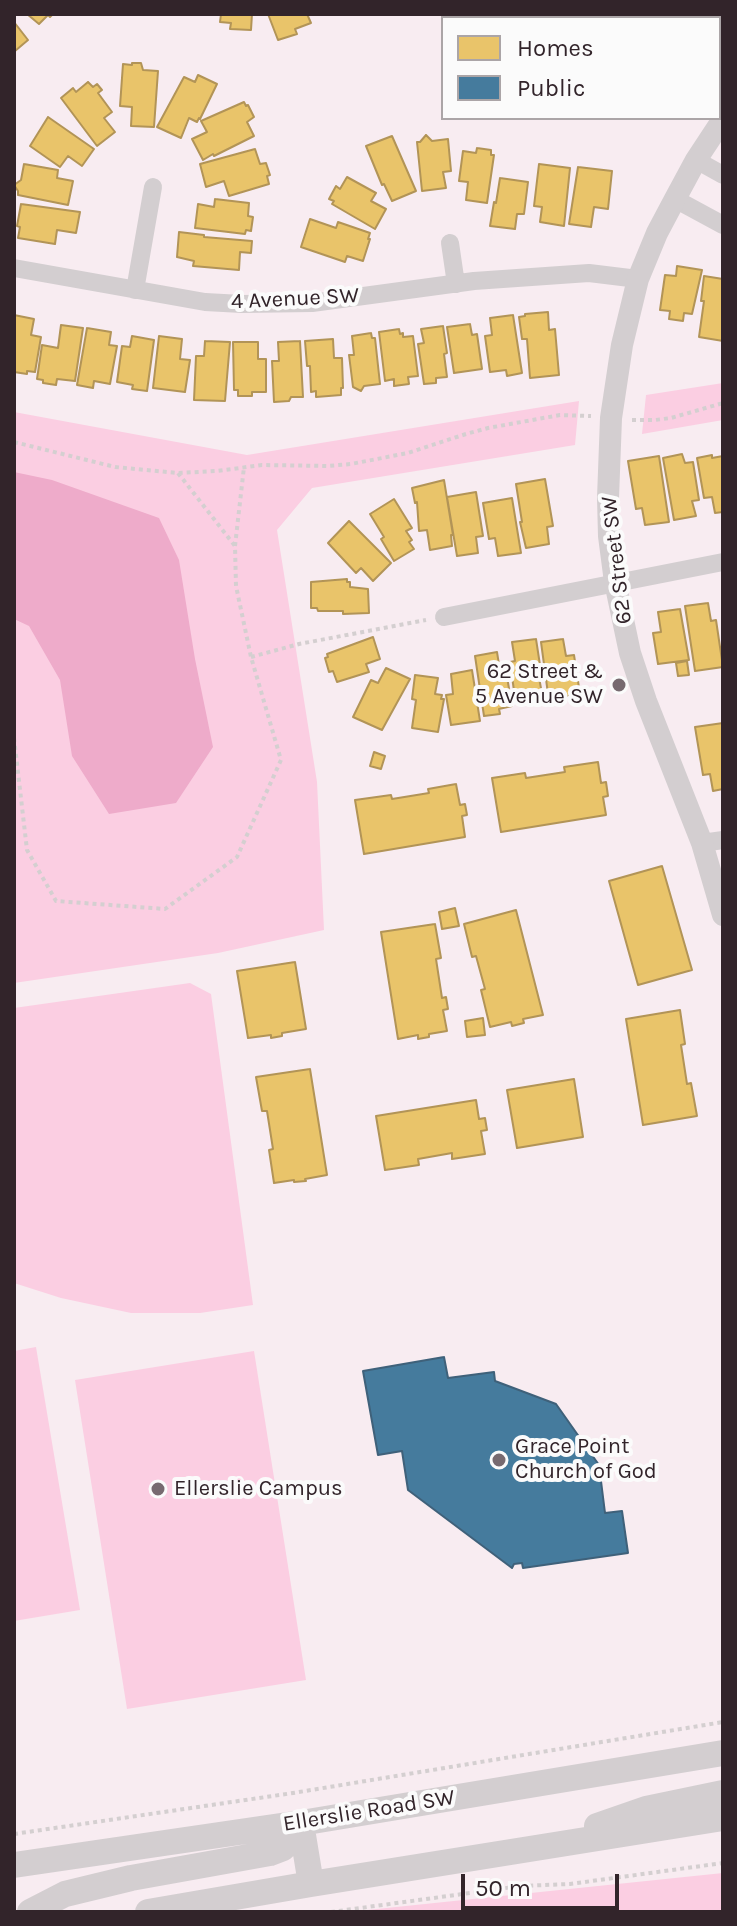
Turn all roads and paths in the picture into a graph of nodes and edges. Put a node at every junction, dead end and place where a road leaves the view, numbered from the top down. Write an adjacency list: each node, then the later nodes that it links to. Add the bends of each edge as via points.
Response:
1 (723, 119): 2 (street, 62 Street SW)
2 (696, 160): 3 (street); 5 (street, 62 Street SW)
3 (723, 175)
4 (153, 187): 11 (street)
5 (675, 199): 6 (street); 9 (street, 62 Street SW)
6 (723, 225)
7 (450, 243): 10 (street)
8 (14, 268): 11 (street, 4 Avenue SW)
9 (638, 279): 10 (street, 4 Avenue SW, via 589,273); 20 (street, 62 Street SW, via 611,418 608,498)
10 (456, 284): 11 (street, 4 Avenue SW, via 276,304 205,302)
11 (135, 290)
12 (723, 403): 14 (path, via 671,418)
13 (597, 417): 16 (path, via 560,415 488,428 364,462)
14 (624, 420)
15 (14, 442): 17 (path, via 115,467)
16 (244, 467): 17 (path); 18 (path)
17 (178, 473): 18 (path)
18 (235, 546): 22 (path, via 236,586)
19 (723, 562): 20 (street)
20 (615, 582): 21 (street); 24 (street, 62 Street SW, via 646,701)
21 (444, 617): 22 (path)
22 (251, 657): 23 (path, via 281,760 237,857 165,909 56,901 27,850)
23 (14, 738)
24 (712, 842): 25 (street, 62 Street SW)
25 (723, 915)
26 (723, 1722): 31 (path)
27 (723, 1753): 30 (main road, Ellerslie Road SW)
28 (723, 1793): 32 (main road, via 646,1809)
29 (723, 1818): 32 (main road)
30 (301, 1823): 34 (main road, Ellerslie Road SW); 35 (main road); 36 (main road, via 283,1848 270,1853 65,1894)
31 (14, 1834)
32 (530, 1850): 35 (main road)
33 (723, 1863): 38 (path)
34 (20, 1865)
35 (311, 1884): 37 (main road)
36 (30, 1912)
37 (148, 1912)
38 (331, 1912)

